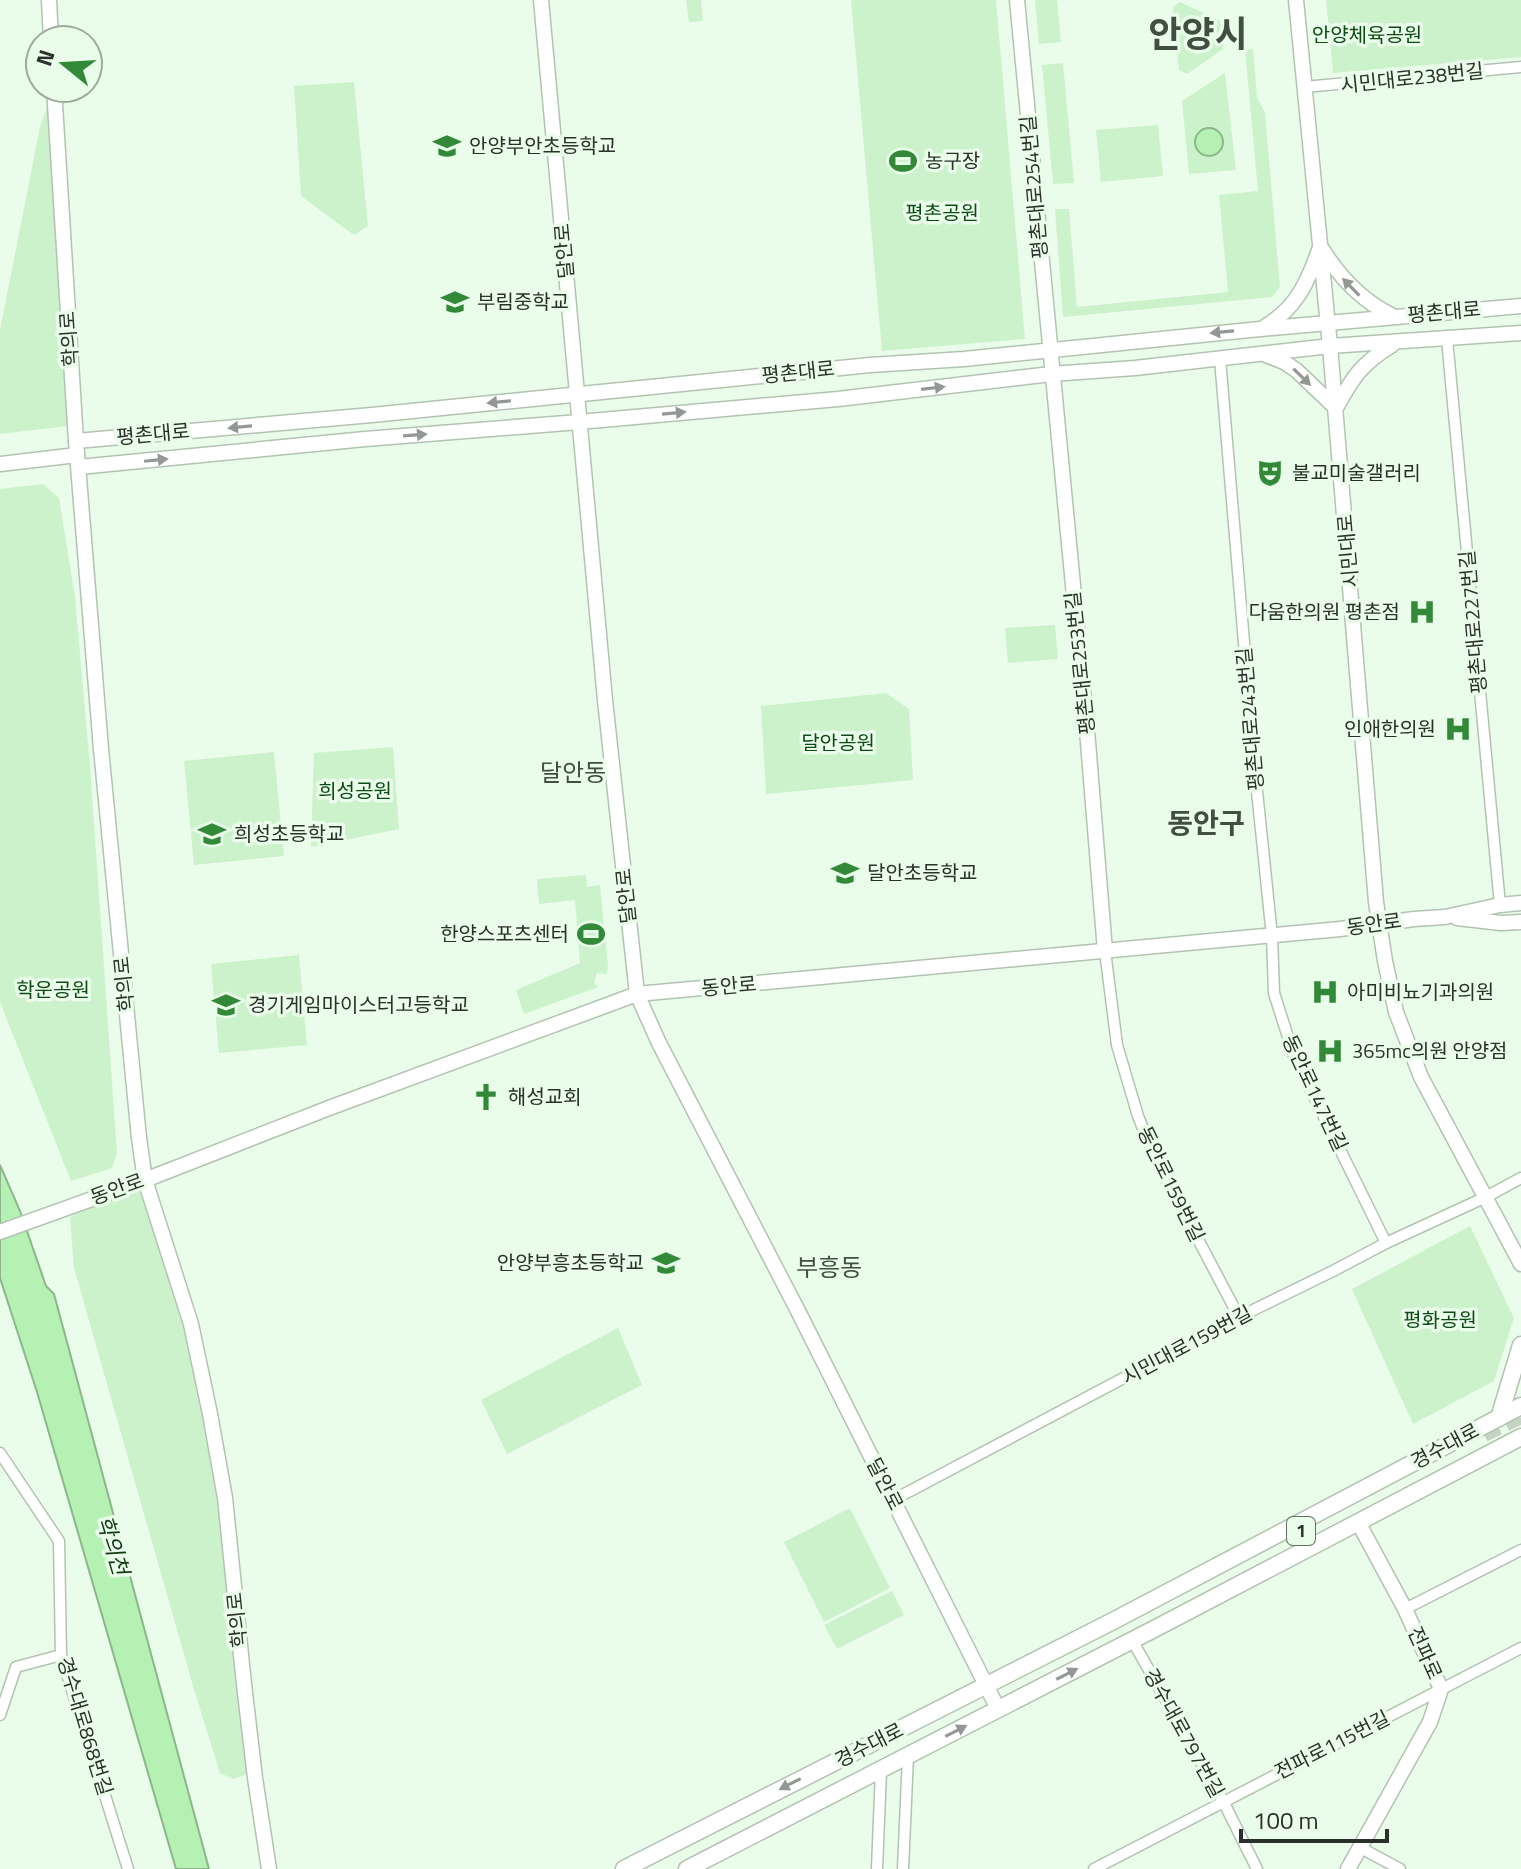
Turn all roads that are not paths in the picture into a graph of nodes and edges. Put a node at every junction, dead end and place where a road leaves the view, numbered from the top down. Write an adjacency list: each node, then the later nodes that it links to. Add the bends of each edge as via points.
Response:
1 (49, 0): 5 (street)
2 (541, 0): 22 (street, 달안로)
3 (1017, 0): 18 (street, 평촌대로254번길)
4 (1296, 0): 7 (street, 시민대로)
5 (50, 24)
6 (1521, 67): 7 (street, 시민대로238번길)
7 (1304, 87): 9 (street, 시민대로)
8 (55, 104): 25 (street, 학의로)
9 (1320, 246): 11 (street, one-way to 9, via 1360,296); 12 (street, 시민대로); 13 (street, via 1293,305)
10 (1521, 306): 11 (street, 평촌대로)
11 (1393, 317): 12 (street, 평촌대로)
12 (1328, 322): 13 (street, 평촌대로); 17 (street, 시민대로)
13 (1260, 329): 18 (street, 평촌대로, one-way to 18)
14 (1521, 333): 15 (street, 평촌대로)
15 (1447, 339): 16 (street, 평촌대로); 28 (street, 평촌대로227번길)
16 (1396, 342): 17 (street, 평촌대로); 23 (street, via 1363,366)
17 (1330, 346): 19 (street, 평촌대로); 23 (street, 시민대로)
18 (1049, 349): 21 (street, 평촌대로254번길); 22 (street, 평촌대로)
19 (1263, 354): 20 (street, 평촌대로); 23 (street, one-way to 23, via 1296,370)
20 (1220, 359): 21 (street, 평촌대로); 32 (street, 평촌대로243번길)
21 (1051, 374): 24 (street, 평촌대로, one-way to 21); 33 (street, 평촌대로253번길)
22 (577, 395): 24 (street, 달안로); 25 (street, 평촌대로, one-way to 25, via 372,415)
23 (1336, 408): 31 (street, 시민대로)
24 (579, 422): 25 (street, 평촌대로, one-way to 24); 34 (street, 달안로)
25 (77, 454): 26 (street); 36 (street, 학의로)
26 (0, 464)
27 (1521, 903): 28 (street, 동안로)
28 (1500, 905): 29 (street, 동안로)
29 (1445, 917): 30 (street, 동안로); 31 (street, 동안로)
30 (1521, 922)
31 (1379, 924): 32 (street, 동안로); 37 (street, 시민대로, via 1396,1012 1421,1077)
32 (1272, 936): 33 (street, 동안로); 39 (street, 동안로147번길, via 1274,993 1294,1056)
33 (1105, 951): 34 (street, 동안로); 41 (street, 동안로159번길, via 1117,1045 1138,1116)
34 (637, 994): 36 (street, 동안로); 47 (street, 달안로)
35 (1521, 1178): 37 (street, 시민대로159번길)
36 (145, 1180): 38 (street, 동안로); 65 (street, 학의로, via 191,1324 210,1414 225,1498)
37 (1486, 1197): 39 (street, 시민대로159번길); 40 (street, 시민대로)
38 (0, 1232)
39 (1386, 1243): 41 (street, 시민대로159번길)
40 (1521, 1264)
41 (1239, 1317): 47 (street, 시민대로159번길)
42 (1521, 1345): 44 (main road)
43 (1521, 1406): 44 (main road, 경수대로)
44 (1499, 1418): 51 (main road, 경수대로)
45 (1520, 1439): 48 (main road, 경수대로)
46 (0, 1453): 55 (street, 경수대로868번길, via 59,1541)
47 (893, 1500): 56 (street, 달안로)
48 (1358, 1522): 50 (street, 전파로); 52 (main road, 경수대로)
49 (1521, 1550): 50 (street)
50 (1405, 1609): 57 (street, 전파로)
51 (1113, 1621): 52 (main road, 경수대로 / 1, via 1487,1438); 56 (main road, 경수대로 / 1)
52 (1158, 1627): 53 (main road, 경수대로 / 1)
53 (1132, 1640): 58 (main road, 경수대로 / 1, one-way to 53); 62 (street, 경수대로797번길)
54 (1521, 1648): 57 (street, 전파로115번길)
55 (61, 1655): 59 (street, via 16,1667); 64 (street, 경수대로868번길)
56 (985, 1686): 58 (street, 달안로); 66 (main road, 경수대로 / 1, one-way to 66)
57 (1441, 1689): 62 (street, 전파로115번길); 63 (street, 전파로, via 1430,1722)
58 (998, 1709): 60 (main road, 경수대로 / 1, one-way to 58)
59 (0, 1715)
60 (908, 1756): 61 (main road, 경수대로 / 1); 69 (street)
61 (881, 1770): 67 (main road, 경수대로 / 1); 68 (street)
62 (1223, 1801): 70 (street, 전파로115번길); 71 (street, 경수대로797번길)
63 (1359, 1847): 72 (street, 전파로); 73 (street)
64 (128, 1869)
65 (269, 1869)
66 (624, 1869)
67 (687, 1869)
68 (877, 1869)
69 (903, 1869)
70 (1094, 1869)
71 (1257, 1869)
72 (1348, 1869)
73 (1400, 1869)

